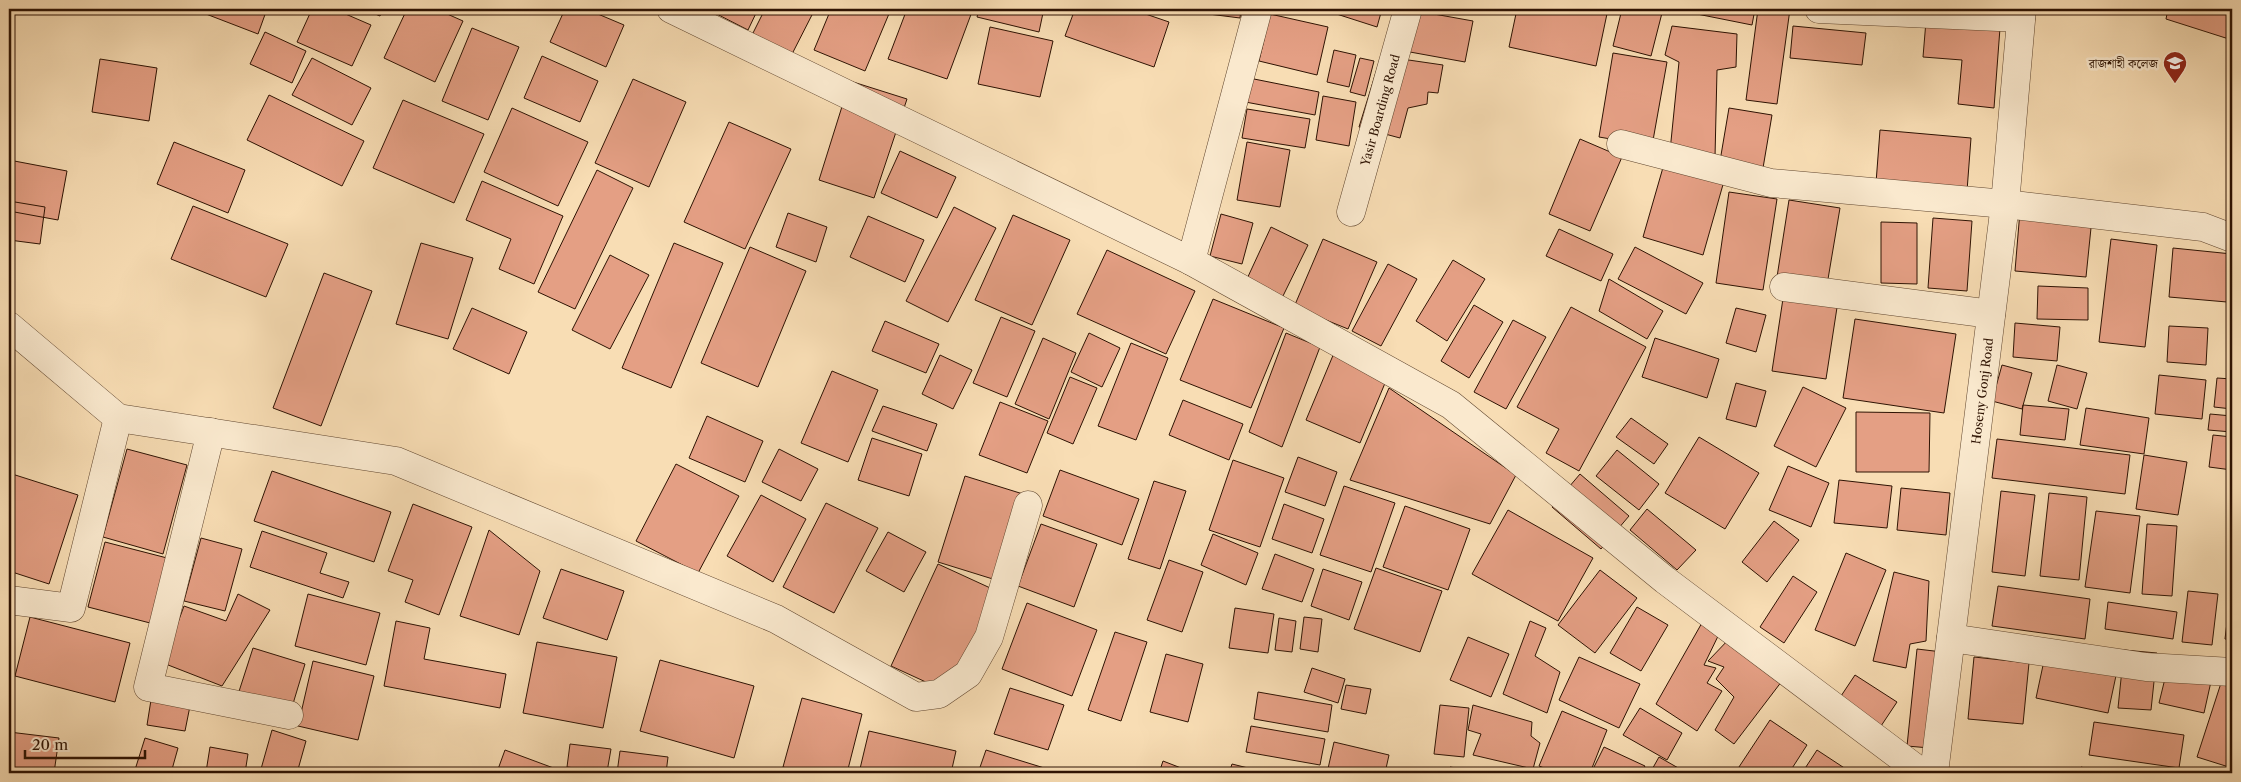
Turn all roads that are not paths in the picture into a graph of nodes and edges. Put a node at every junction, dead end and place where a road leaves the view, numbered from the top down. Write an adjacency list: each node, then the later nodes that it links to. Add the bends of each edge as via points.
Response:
1 (670, 9): 10 (street)
2 (1258, 9): 10 (street)
3 (1408, 9): 8 (street, Yasir Boarding Road)
4 (1819, 9): 5 (street)
5 (2021, 14): 7 (street, Hoseny Gonj Road)
6 (1621, 144): 7 (street, via 1771,184)
7 (2005, 204): 9 (street, via 2203,228); 12 (street, Hoseny Gonj Road)
8 (1351, 212)
9 (2232, 238)
10 (1191, 261): 21 (street, via 1451,405 1665,580)
11 (1784, 287): 12 (street)
12 (1991, 314): 18 (street, Hoseny Gonj Road)
13 (9, 326): 14 (street)
14 (118, 418): 15 (street); 17 (street, via 71,608)
15 (211, 432): 16 (street, via 396,461 776,619 916,697 939,694 968,674 989,637); 20 (street, via 148,687)
16 (1028, 506)
17 (9, 600)
18 (1951, 638): 19 (street, via 2146,667); 22 (street, Hoseny Gonj Road)
19 (2232, 672)
20 (289, 715)
21 (1922, 773)
22 (1934, 773)

